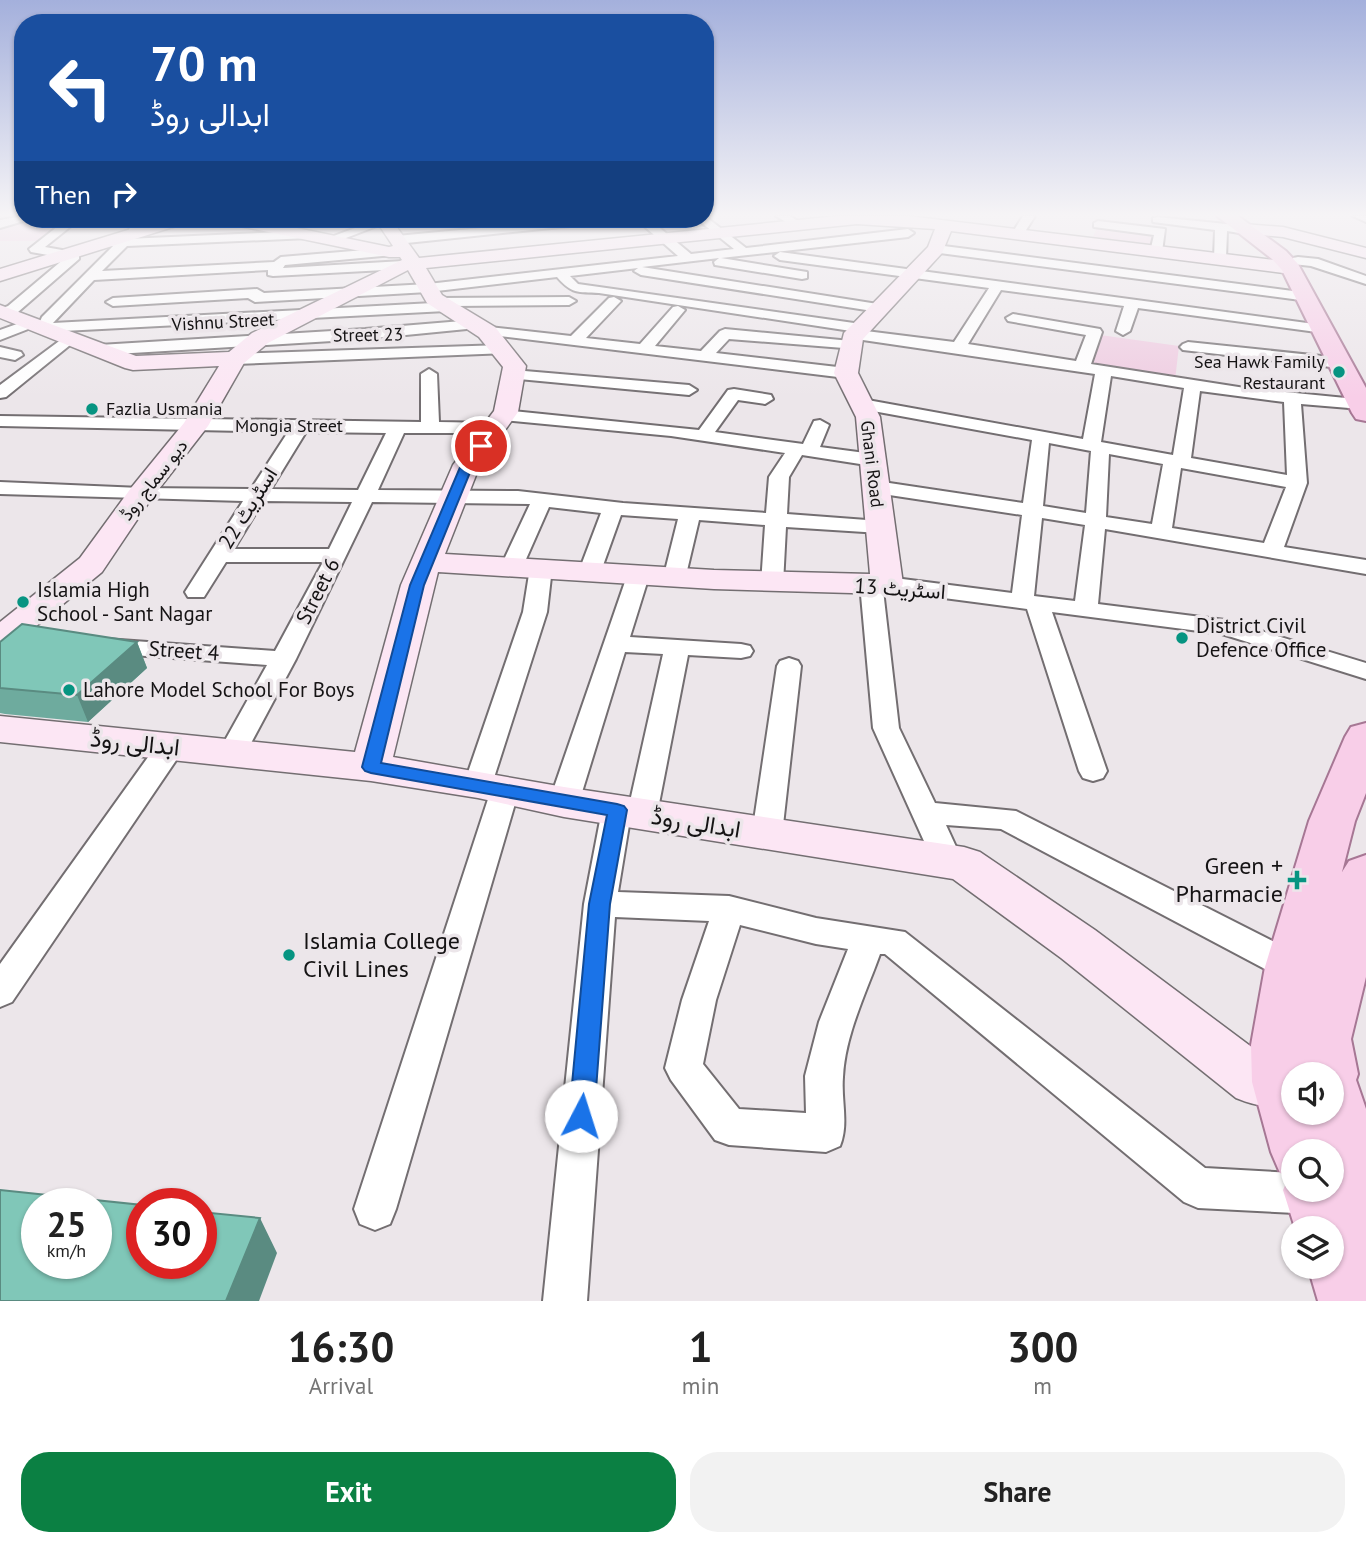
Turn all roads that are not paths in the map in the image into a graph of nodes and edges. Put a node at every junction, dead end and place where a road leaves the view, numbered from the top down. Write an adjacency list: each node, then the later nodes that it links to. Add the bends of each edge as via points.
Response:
1 (510, 276): 36 (street, via 522,290)
2 (51, 277): 43 (street, via 13,309)
3 (90, 277): 28 (street)
4 (163, 277): 44 (street)
5 (214, 277): 30 (street)
6 (272, 277): 7 (street, via 269,282)
7 (286, 277)
8 (362, 277): 27 (street, دیو سماج روڈ)
9 (420, 277): 33 (street)
10 (508, 277): 33 (street)
11 (567, 277): 39 (street, via 574,288)
12 (684, 277): 23 (street)
13 (739, 277): 23 (street)
14 (789, 277): 26 (street)
15 (837, 277): 25 (street)
16 (869, 277): 25 (street)
17 (905, 277): 54 (street)
18 (962, 277): 24 (street)
19 (1110, 277): 38 (street)
20 (1155, 277): 31 (street)
21 (1300, 277): 31 (main road)
22 (1310, 277): 75 (main road)
23 (730, 284): 26 (street)
24 (997, 286): 38 (street); 40 (street)
25 (825, 289): 26 (street)
26 (772, 291)
27 (346, 293): 30 (street); 33 (street); 46 (street, دیو سماج روڈ)
28 (71, 295): 29 (street); 45 (street)
29 (104, 297): 44 (street); 47 (street)
30 (202, 297): 41 (street); 44 (street)
31 (1308, 297): 49 (main road)
32 (594, 298): 35 (street)
33 (437, 299): 46 (street); 48 (street)
34 (569, 301): 36 (street)
35 (614, 301): 42 (street); 57 (street)
36 (518, 302): 48 (street)
37 (1132, 304): 38 (street); 50 (street); 51 (street)
38 (1099, 305)
39 (728, 308): 42 (street, via 721,316); 54 (street)
40 (982, 309): 53 (street); 60 (street)
41 (194, 310)
42 (678, 310): 62 (street)
43 (2, 311): 45 (street)
44 (139, 312): 46 (street); 47 (street); 61 (street)
45 (38, 325): 47 (street); 52 (street); 55 (street)
46 (310, 325): 48 (street); 56 (street, دیو سماج روڈ); 63 (street)
47 (92, 326)
48 (490, 328): 57 (street); 63 (street, Street 23); 70 (street); 84 (street)
49 (1324, 330): 51 (street); 66 (main road)
50 (1123, 331)
51 (1201, 334): 73 (street)
52 (0, 335)
53 (1003, 335): 58 (street); 58 (street); 60 (street)
54 (856, 336): 60 (street); 64 (street, via 725,334); 72 (street)
55 (71, 338): 61 (street); 69 (street)
56 (260, 338): 61 (street, Vishnu Street); 65 (street, دیو سماج روڈ)
57 (574, 341): 59 (street)
58 (1045, 342): 67 (street); 67 (street, via 1097,333)
59 (608, 345): 62 (street); 70 (street)
60 (958, 347)
61 (108, 349): 65 (street, via 133,363)
62 (644, 349): 64 (street)
63 (299, 356): 65 (street, Street 23)
64 (705, 356): 72 (street)
65 (235, 359): 87 (street, دیو سماج روڈ)
66 (1340, 363): 73 (street); 82 (main road)
67 (1082, 367): 71 (street)
68 (0, 368): 69 (street)
69 (33, 368): 78 (street)
70 (588, 371): 77 (street)
71 (1104, 371): 76 (street); 92 (street)
72 (846, 373): 81 (street, Ghani Road)
73 (1242, 373): 76 (street); 79 (street)
74 (429, 374): 89 (street)
75 (1366, 375)
76 (1193, 385): 95 (street)
77 (689, 390)
78 (0, 393)
79 (1292, 398): 82 (street); 96 (street)
80 (765, 399): 90 (street, via 734,394)
81 (862, 404): 91 (street); 94 (street, Ghani Road)
82 (1364, 408)
83 (0, 421): 87 (street, Mongia Street)
84 (499, 421): 89 (street, Mongia Street); 90 (street, Mongia Street); 102 (street, via 467,465)
85 (301, 425): 87 (street, Mongia Street); 88 (street, Mongia Street); 100 (street, اسٹریٹ 22)
86 (820, 425): 93 (street)
87 (195, 426): 99 (street, دیو سماج روڈ)
88 (398, 426): 89 (street, Mongia Street); 101 (street, Street 6)
89 (430, 426)
90 (704, 435): 93 (street, Mongia Street)
91 (1041, 437): 92 (street); 105 (street)
92 (1096, 447): 95 (street); 107 (street)
93 (803, 450): 94 (street, Mongia Street); 108 (street, via 779,477)
94 (873, 460): 97 (street, Ghani Road)
95 (1177, 462): 96 (street); 110 (street)
96 (1297, 483): 111 (street)
97 (876, 487): 105 (street); 109 (street, Ghani Road)
98 (0, 488): 99 (street)
99 (141, 494): 100 (street); 125 (street, دیو سماج روڈ, via 91,565)
100 (257, 495): 101 (street); 112 (street, اسٹریٹ 22)
101 (364, 495): 102 (street); 113 (street, Street 6)
102 (454, 495): 103 (street); 114 (street)
103 (542, 500): 104 (street); 115 (street)
104 (613, 508): 106 (street); 117 (street)
105 (1031, 510): 107 (street); 123 (street)
106 (690, 514): 108 (street); 119 (street)
107 (1096, 520): 110 (street); 124 (street)
108 (775, 521): 109 (street); 120 (street)
109 (880, 527): 121 (street, Ghani Road)
110 (1161, 531): 111 (street)
111 (1272, 550): 116 (street)
112 (219, 555): 113 (street); 122 (street, اسٹریٹ 22)
113 (337, 556): 131 (street, Street 6)
114 (426, 562): 115 (street, اسٹریٹ 13); 138 (street)
115 (526, 567): 117 (street, اسٹریٹ 13); 140 (street, via 535,612)
116 (1366, 567)
117 (590, 571): 118 (street, اسٹریٹ 13)
118 (638, 576): 119 (street, اسٹریٹ 13); 128 (street)
119 (674, 579): 120 (street, اسٹریٹ 13)
120 (772, 584): 121 (street, اسٹریٹ 13)
121 (879, 584): 123 (street, اسٹریٹ 13); 143 (street, via 886,728)
122 (196, 592)
123 (1029, 602): 124 (street, اسٹریٹ 13); 139 (street)
124 (1086, 609): 133 (street, اسٹریٹ 13, via 1225,627)
125 (0, 639): 126 (street)
126 (42, 641)
127 (83, 644): 131 (street, Street 4)
128 (616, 644): 129 (street); 141 (street)
129 (677, 648): 130 (street); 142 (street)
130 (741, 651)
131 (284, 659): 137 (street, Street 6)
132 (789, 666): 144 (street)
133 (1366, 671)
134 (0, 729): 136 (street, ابدالی روڈ)
135 (1366, 737): 150 (main road, via 1332,821)
136 (171, 746): 137 (street, ابدالی روڈ); 151 (street)
137 (232, 752): 138 (street, ابدالی روڈ)
138 (371, 767): 140 (street, ابدالی روڈ)
139 (1093, 771)
140 (492, 787): 141 (street, ابدالی روڈ); 158 (street)
141 (564, 802): 142 (street, ابدالی روڈ)
142 (630, 812): 144 (street, ابدالی روڈ); 147 (street)
143 (926, 813): 145 (street); 150 (street, via 1006,819)
144 (767, 834): 145 (street, ابدالی روڈ)
145 (948, 862): 154 (street, ابدالی روڈ, via 964,864 1066,936 1255,1081)
146 (1366, 874): 153 (main road)
147 (600, 904): 148 (street); 160 (street)
148 (729, 909): 149 (street); 149 (street, via 699,999 684,1068 729,1127 826,1133 824,1076 837,1021)
149 (869, 939): 156 (street, via 892,942 1198,1188)
150 (1292, 967): 152 (main road, via 1280,1045)
151 (0, 992)
152 (1295, 1062)
153 (1318, 1062)
154 (1281, 1082)
155 (1329, 1125): 159 (main road)
156 (1281, 1197)
157 (1318, 1202): 161 (main road)
158 (375, 1209)
159 (1366, 1232)
160 (565, 1301)
161 (1353, 1301)

